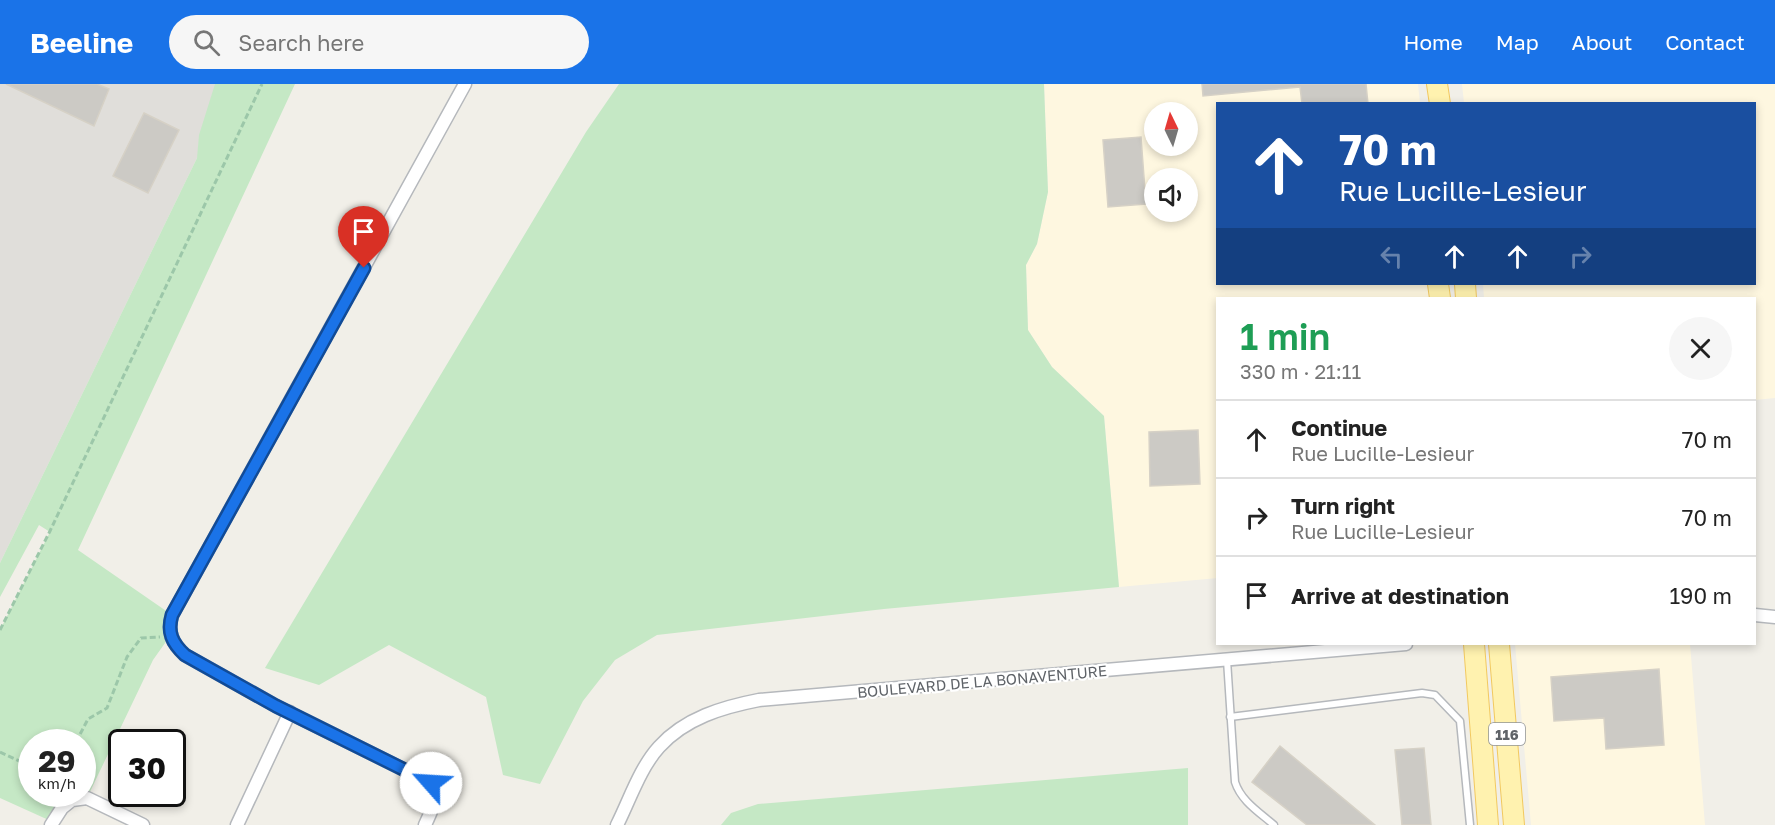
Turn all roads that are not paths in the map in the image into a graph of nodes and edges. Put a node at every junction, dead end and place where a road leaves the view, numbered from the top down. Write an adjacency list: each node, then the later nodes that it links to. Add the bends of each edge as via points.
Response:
1 (465, 84): 12 (street, via 169,625 175,646 185,655)
2 (1430, 84): 4 (main road)
3 (1437, 84): 5 (main road)
4 (1431, 102)
5 (1440, 102)
6 (1756, 615): 7 (street)
7 (1775, 617)
8 (1394, 645): 11 (street, BOULEVARD DE LA BONAVENTURE)
9 (1474, 645): 21 (main road, 116)
10 (1499, 645): 22 (main road, 116)
11 (1227, 659): 13 (lane); 18 (street, BOULEVARD DE LA BONAVENTURE, via 759,700 728,706 700,717 659,747 642,772)
12 (291, 712): 16 (street); 17 (street, via 431,783 436,792 435,802)
13 (1230, 717): 19 (lane, via 1239,794); 20 (lane, via 1422,693 1434,695 1460,721)
14 (51, 825): 15 (street, via 72,800 87,798)
15 (143, 825)
16 (237, 825)
17 (425, 825)
18 (618, 825)
19 (1274, 825)
20 (1470, 825)
21 (1488, 825)
22 (1514, 825)

